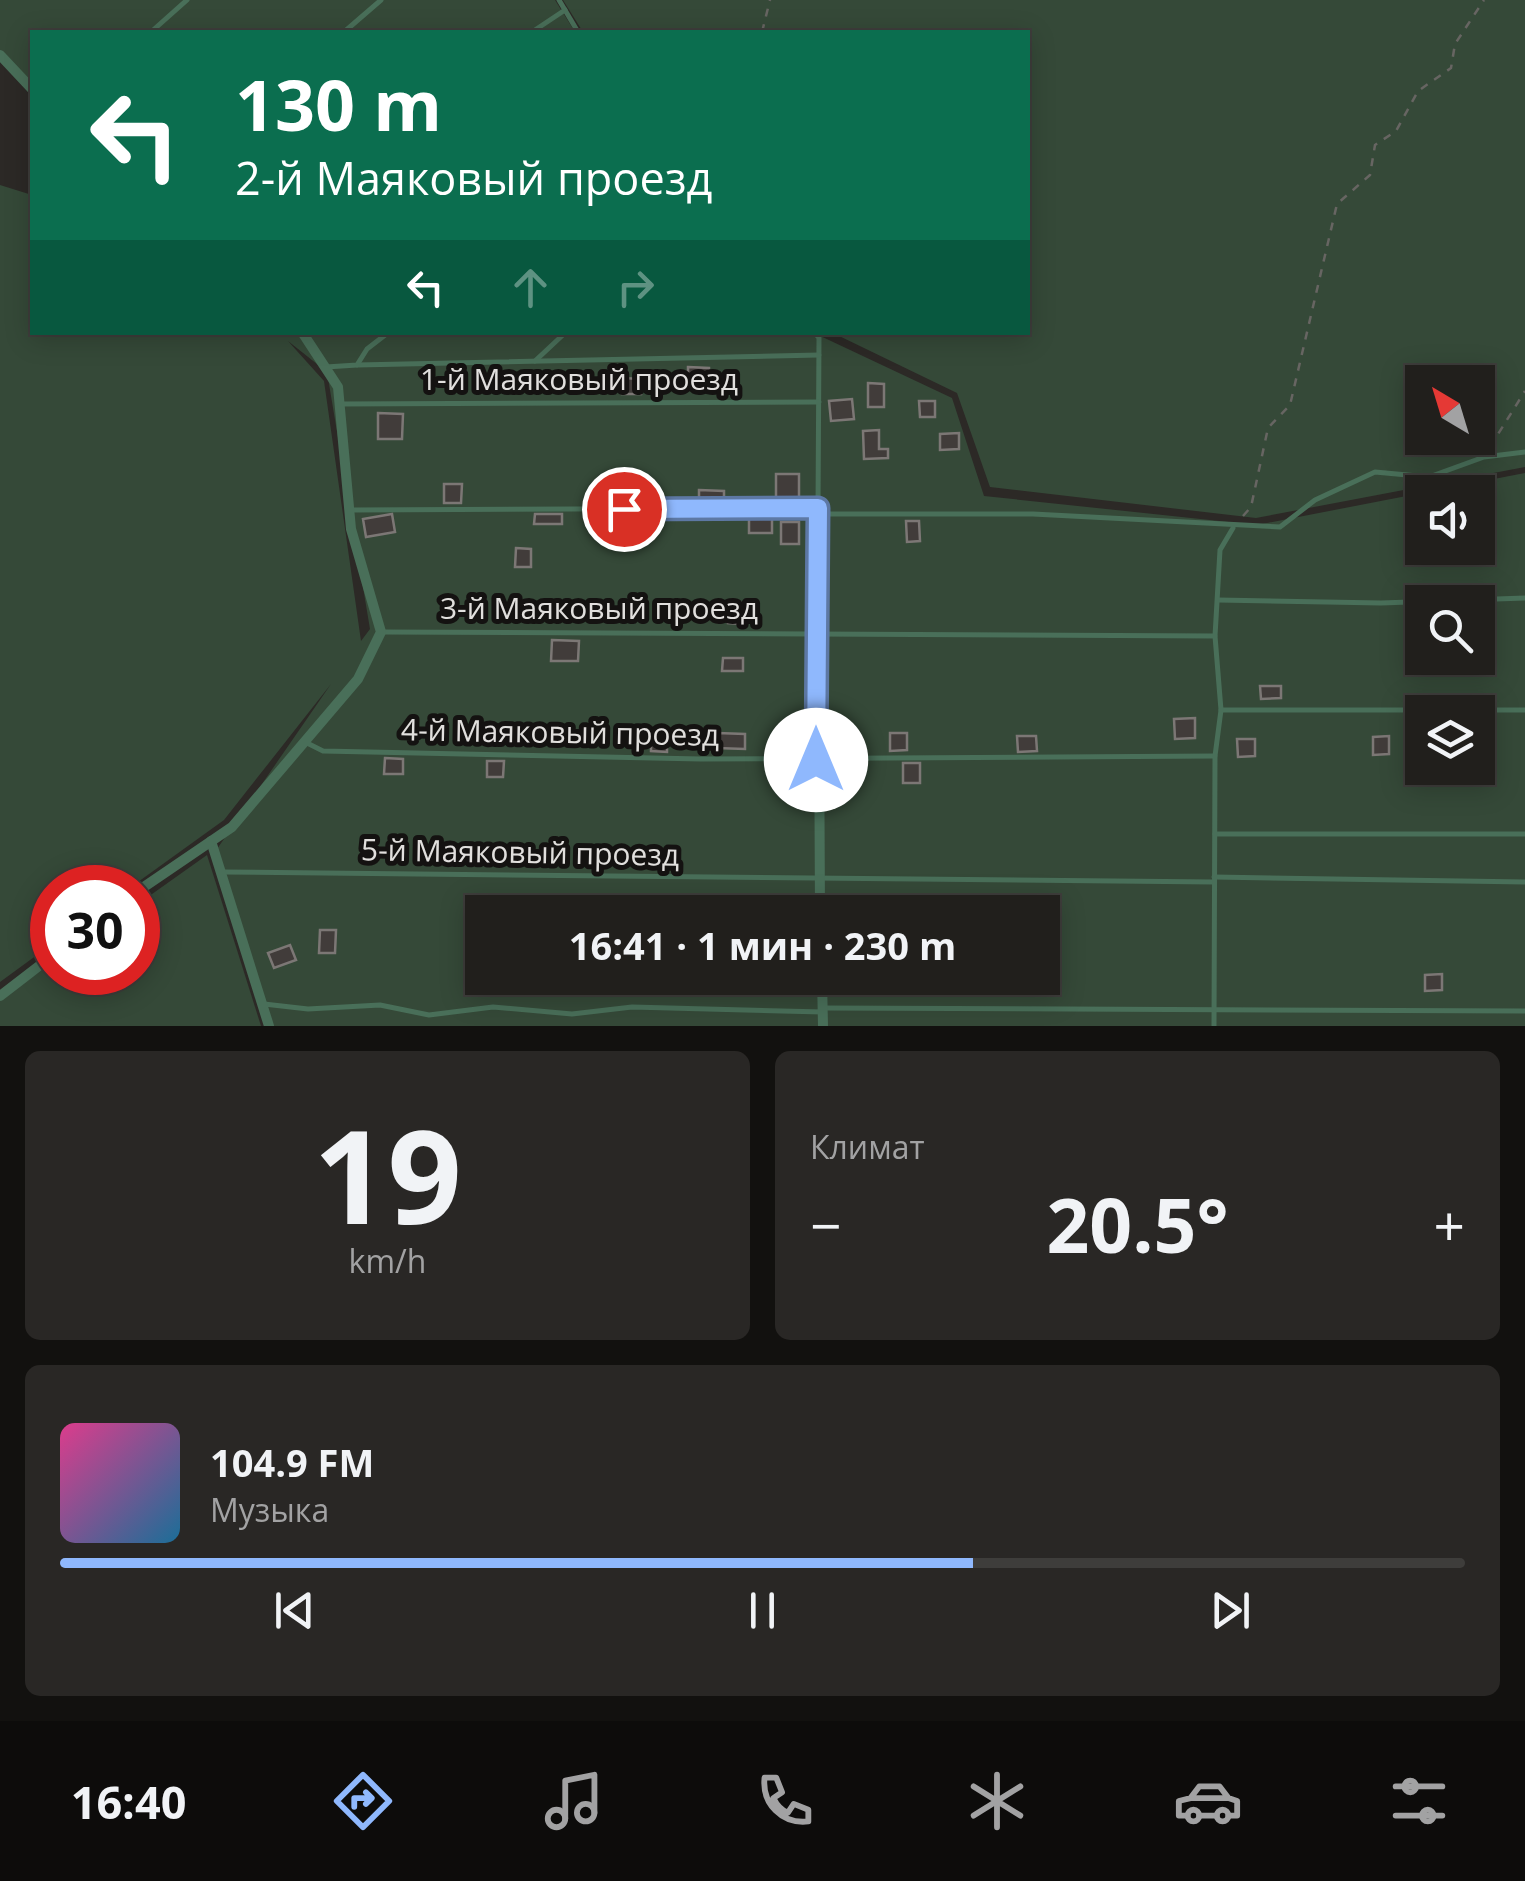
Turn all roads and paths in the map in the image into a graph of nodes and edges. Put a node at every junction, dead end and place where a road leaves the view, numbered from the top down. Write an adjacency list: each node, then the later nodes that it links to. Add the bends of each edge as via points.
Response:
1 (187, 0): 7 (lane)
2 (381, 0): 8 (lane)
3 (559, 0): 6 (lane)
4 (770, 0): 11 (path)
5 (1484, 0): 29 (path, via 1455,44 1451,68 1418,91 1396,130 1375,144 1370,176 1337,204 1290,405 1268,428 1251,507)
6 (565, 10): 9 (lane); 10 (lane)
7 (154, 30)
8 (346, 30)
9 (535, 30)
10 (577, 30)
11 (762, 30)
12 (0, 55): 13 (street)
13 (30, 87)
14 (304, 335): 21 (street)
15 (385, 335): 20 (lane)
16 (563, 335): 19 (lane)
17 (817, 335): 18 (lane)
18 (819, 354): 19 (lane); 23 (lane)
19 (533, 362): 20 (lane)
20 (356, 365): 21 (lane)
21 (326, 366): 24 (street)
22 (1525, 390): 26 (path)
23 (819, 402): 24 (lane, 1-й Маяковый проезд); 27 (lane)
24 (340, 404): 28 (street)
25 (1525, 452): 26 (lane)
26 (1484, 457): 29 (lane, via 1429,476 1375,472 1315,500 1280,527)
27 (818, 508): 28 (lane); 29 (lane, via 830,514 1033,514); 33 (street)
28 (352, 510): 32 (street, via 362,576)
29 (1233, 528): 31 (lane, via 1220,550)
30 (1525, 598): 31 (lane)
31 (1218, 600): 34 (lane)
32 (381, 632): 33 (lane, 3-й Маяковый проезд); 37 (street, via 358,679)
33 (817, 632): 34 (lane, 3-й Маяковый проезд); 39 (street)
34 (1215, 636): 35 (lane)
35 (1221, 710): 36 (lane); 38 (lane)
36 (1525, 710)
37 (304, 742): 39 (lane, 4-й Маяковый проезд, via 323,751); 42 (street, via 232,827)
38 (1215, 756): 39 (lane, 4-й Маяковый проезд); 40 (lane)
39 (816, 760): 46 (street)
40 (1214, 834): 41 (lane); 45 (lane)
41 (1525, 834)
42 (211, 841): 43 (street); 44 (street)
43 (220, 872): 46 (lane, 5-й Маяковый проезд); 52 (street)
44 (160, 877)
45 (1214, 879): 46 (lane, 5-й Маяковый проезд); 47 (lane, 5-й Маяковый проезд); 53 (lane)
46 (820, 880): 48 (street)
47 (1525, 882)
48 (820, 895)
49 (30, 973): 51 (street)
50 (823, 995): 54 (street)
51 (0, 996)
52 (260, 1004): 54 (lane, via 308,1010 380,1005 429,1015 492,1006 572,1014 632,1007); 56 (street)
53 (1214, 1006): 54 (lane); 55 (lane); 58 (lane)
54 (823, 1010): 57 (street)
55 (1525, 1011)
56 (268, 1026)
57 (823, 1026)
58 (1214, 1026)

